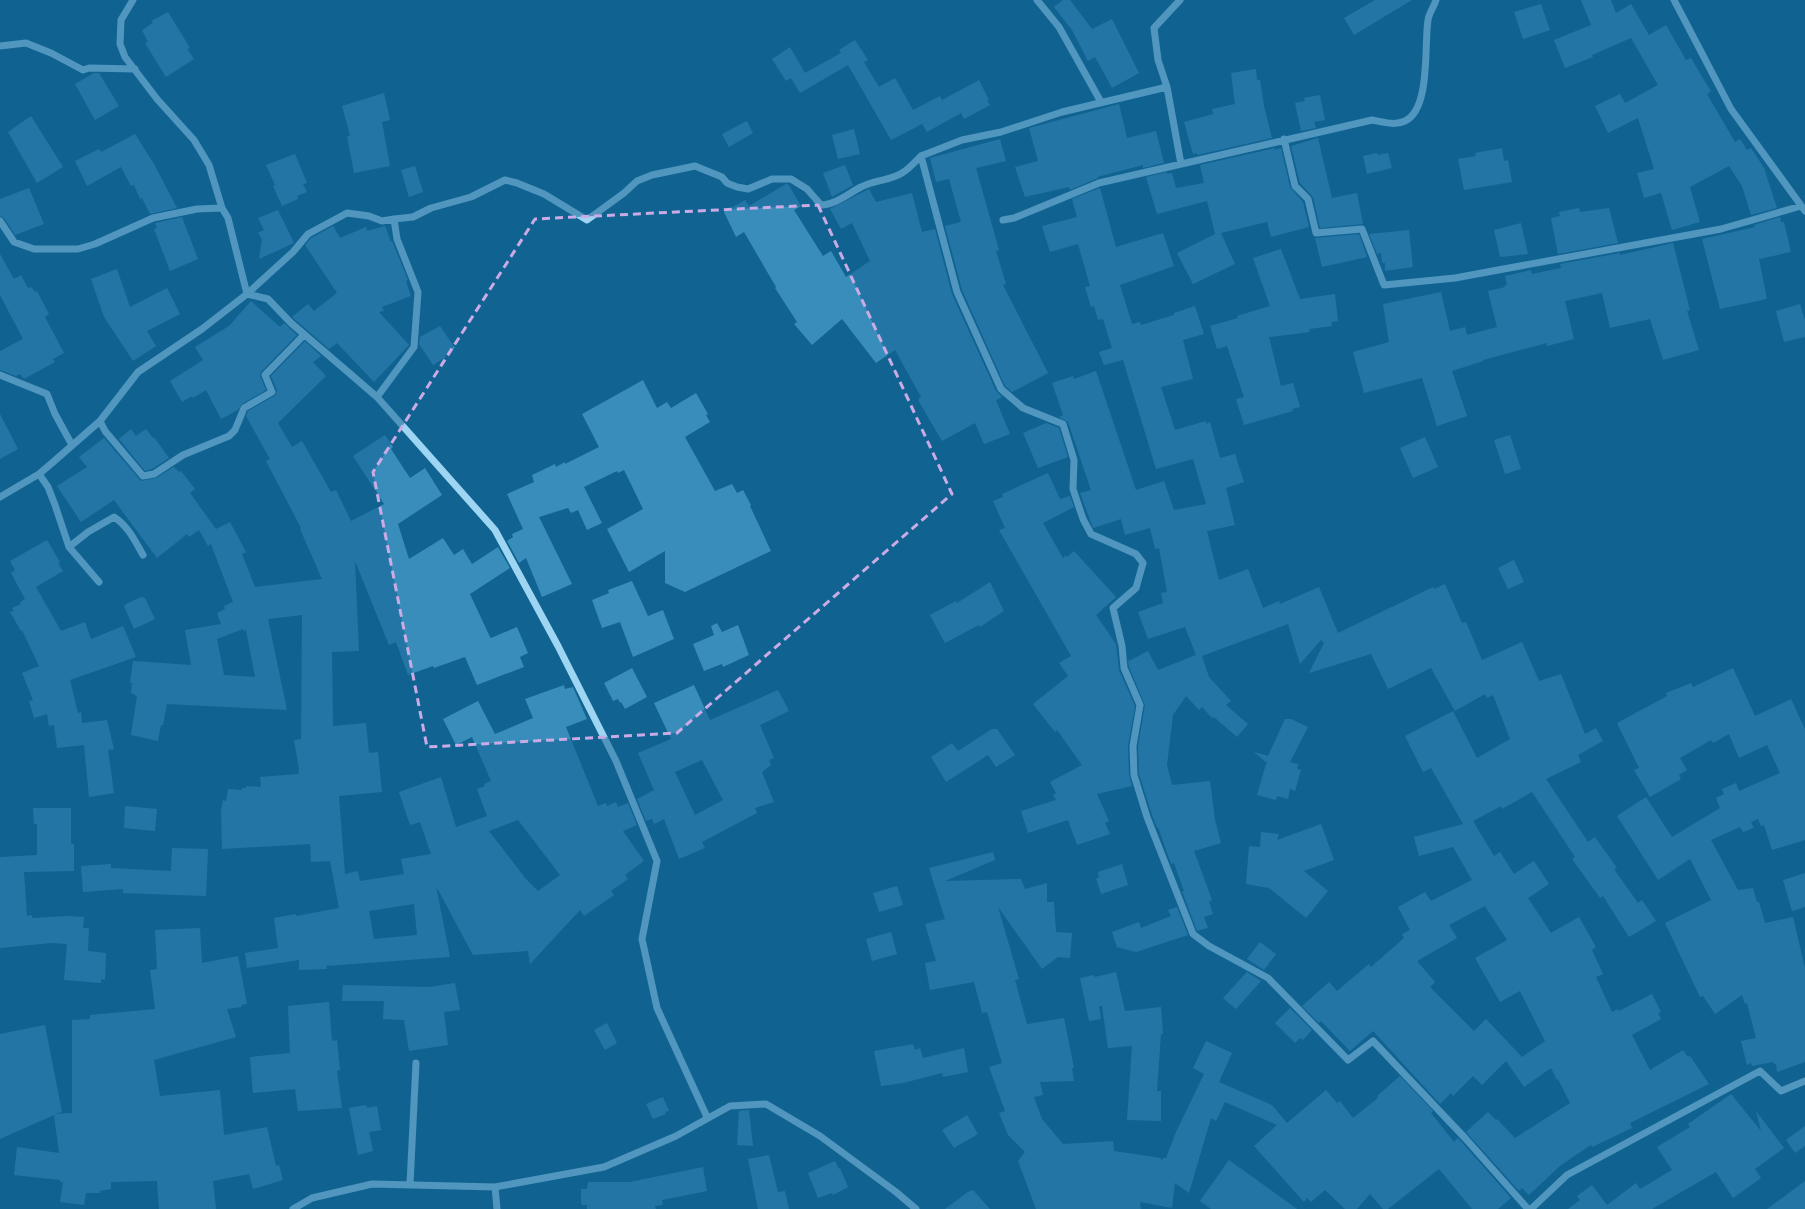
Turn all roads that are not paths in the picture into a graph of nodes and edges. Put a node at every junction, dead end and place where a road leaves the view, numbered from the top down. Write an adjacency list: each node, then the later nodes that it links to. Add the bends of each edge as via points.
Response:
1 (133, 0): 7 (street, via 120,20 120,44 125,57)
2 (1037, 0): 9 (street, via 1059,27)
3 (1180, 0): 8 (street, via 1154,28 1158,60)
4 (1436, 0): 10 (street, via 1428,19 1426,72 1421,97 1414,112 1406,120 1395,124 1372,120)
5 (1674, 0): 14 (street, via 1731,109)
6 (0, 46): 7 (street, via 26,43 83,70)
7 (135, 69): 13 (street, via 157,99 194,140 209,165)
8 (1167, 87): 9 (street); 12 (street)
9 (1101, 102): 11 (street, via 1001,132 962,140)
10 (1284, 139): 12 (street); 14 (street, via 1295,186 1308,199 1316,233 1362,229 1384,285 1456,278 1721,229)
11 (921, 156): 15 (street, via 904,172 890,180 861,187 826,205 821,205 807,189 791,179 772,179 748,188 737,187 727,183 722,177 695,166 652,175 637,181 587,220 544,194 505,180 471,197 431,208 413,217); 37 (street, via 957,292 1001,389 1022,408 1063,424 1074,460 1073,489 1082,519 1091,534 1136,554 1143,563 1136,588 1113,608 1124,668 1140,705 1133,746 1134,774 1147,817 1193,934 1209,946 1268,978 1348,1060 1373,1041)
12 (1181, 164): 16 (street, via 1099,183 1027,213)
13 (222, 208): 17 (street, via 197,209 153,218 78,250 34,249 14,242); 18 (street, via 228,218)
14 (1803, 209)
15 (394, 218): 18 (street, via 382,221 369,216 347,214 308,234 293,252); 21 (street, via 397,239 418,292 414,346)
16 (1003, 220)
17 (0, 221)
18 (248, 294): 19 (street, via 268,299); 22 (street, via 138,372)
19 (304, 335): 21 (street); 22 (street, via 265,375 272,392 244,408 235,430 229,436 183,455 154,474 143,476 105,431)
20 (0, 374): 23 (street, via 47,394)
21 (377, 397): 31 (street, via 496,530 616,760 657,862 642,940 657,1008)
22 (100, 421): 23 (street)
23 (72, 445): 24 (street)
24 (39, 474): 25 (street); 26 (street, via 48,487)
25 (0, 497)
26 (69, 547): 27 (street, via 114,517 121,521); 28 (street)
27 (143, 555)
28 (99, 582)
29 (416, 1063): 32 (street)
30 (1805, 1081): 37 (street, via 1781,1091 1760,1070 1567,1175)
31 (707, 1117): 33 (street, via 676,1136 604,1167); 36 (street, via 730,1106 766,1104 820,1136)
32 (410, 1184): 33 (street); 34 (street, via 372,1184 312,1198)
33 (495, 1187): 35 (street)
34 (293, 1209)
35 (497, 1209)
36 (916, 1209)
37 (1529, 1209)

